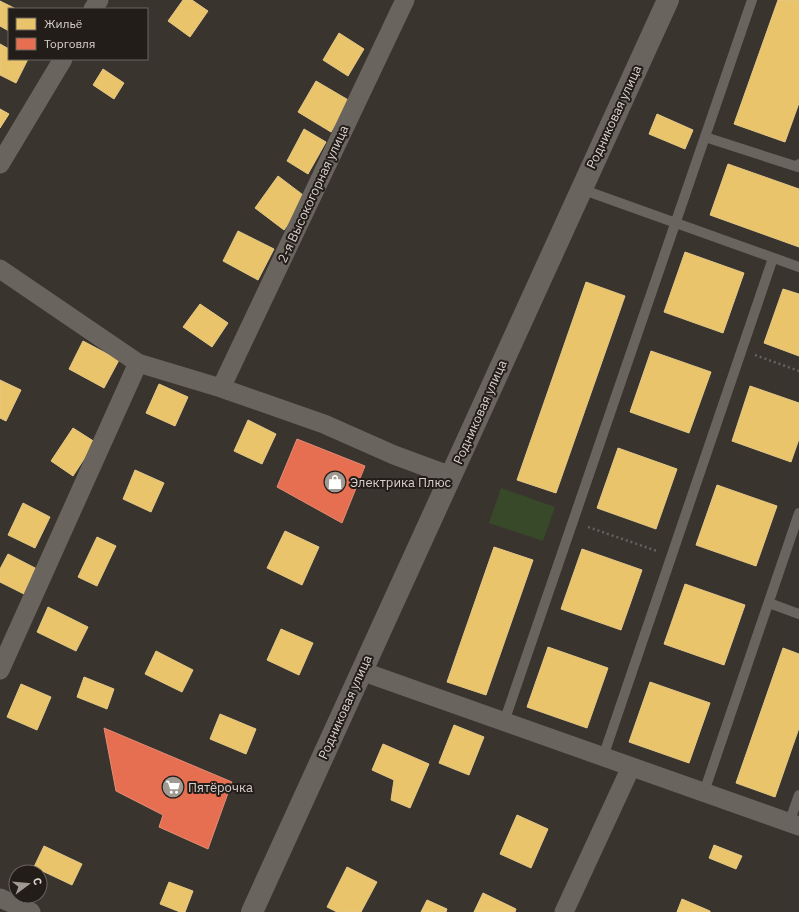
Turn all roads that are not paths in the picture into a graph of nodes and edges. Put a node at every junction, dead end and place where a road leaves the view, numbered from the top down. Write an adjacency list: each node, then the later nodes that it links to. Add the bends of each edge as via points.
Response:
1 (405, 0): 14 (street, 2-я Высокогорная улица)
2 (668, 0): 8 (street, Родниковая улица)
3 (752, 0): 5 (lane)
4 (62, 60): 6 (street)
5 (705, 137): 7 (lane); 9 (lane)
6 (0, 164)
7 (799, 166)
8 (582, 189): 9 (lane); 15 (street, Родниковая улица)
9 (676, 223): 10 (lane); 21 (lane)
10 (773, 258): 11 (lane); 22 (lane)
11 (799, 267)
12 (0, 269): 13 (street)
13 (138, 363): 14 (street); 19 (street)
14 (221, 388): 15 (street, via 324,424 394,455)
15 (451, 476): 20 (street, Родниковая улица)
16 (799, 513): 17 (lane)
17 (768, 603): 18 (lane); 24 (lane)
18 (799, 614)
19 (0, 670)
20 (361, 671): 21 (street); 29 (street, Родниковая улица)
21 (504, 722): 22 (street)
22 (603, 757): 23 (street)
23 (631, 767): 24 (street); 30 (street)
24 (704, 792): 26 (street)
25 (799, 795): 26 (lane)
26 (794, 824)
27 (0, 898): 28 (street)
28 (30, 912)
29 (252, 912)
30 (564, 912)

